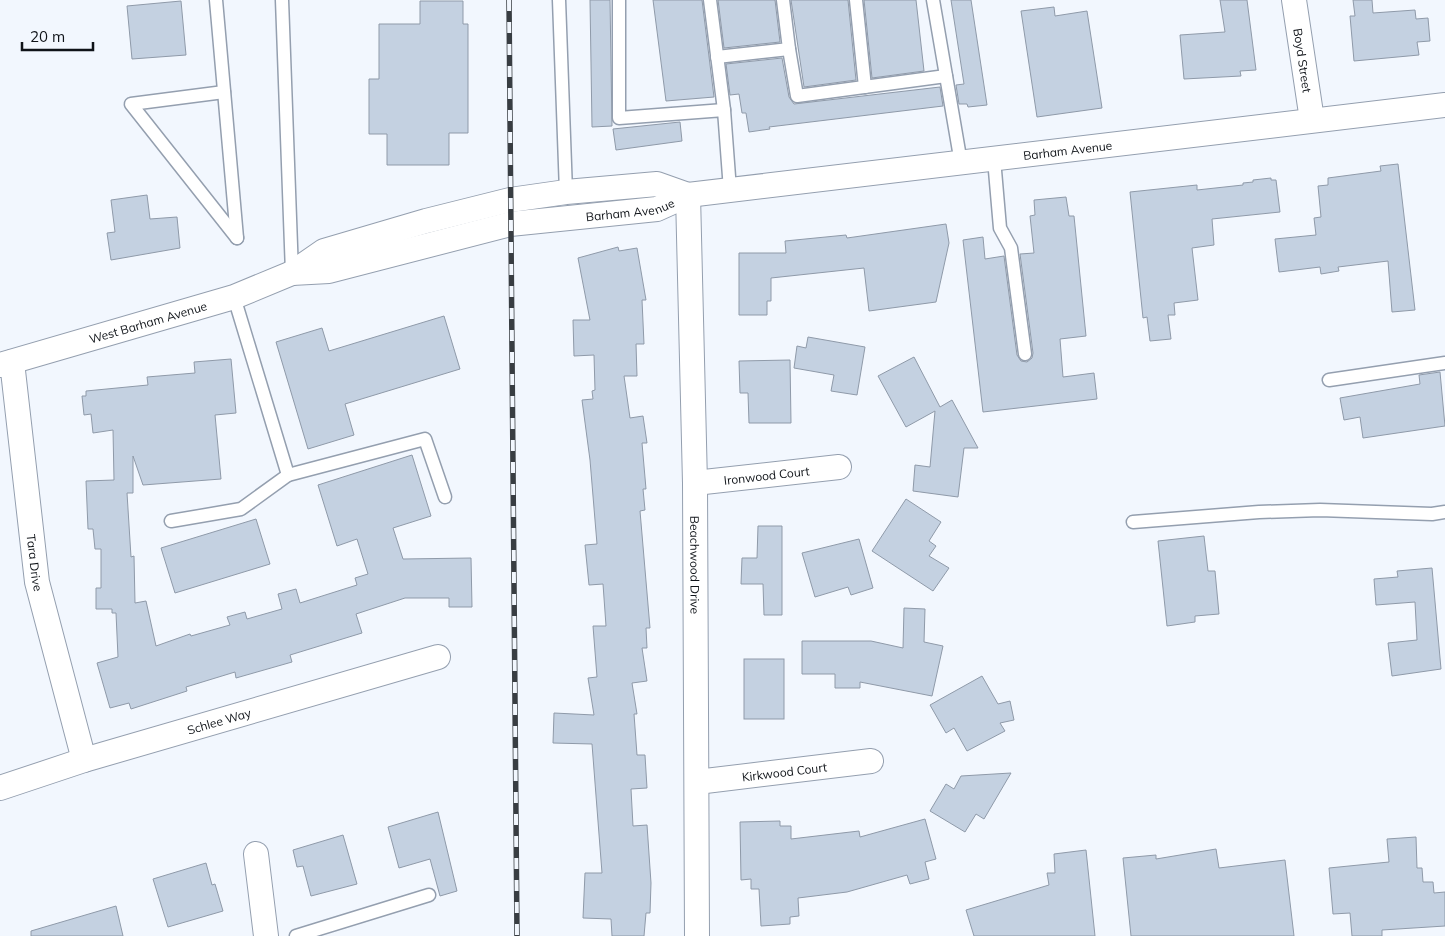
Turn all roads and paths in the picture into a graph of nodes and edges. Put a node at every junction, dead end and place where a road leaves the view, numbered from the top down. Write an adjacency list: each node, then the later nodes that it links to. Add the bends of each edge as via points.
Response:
1 (216, 0): 14 (lane)
2 (282, 0): 24 (lane)
3 (559, 0): 21 (lane)
4 (618, 0): 16 (lane, via 619,118)
5 (710, 0): 11 (lane)
6 (783, 0): 10 (lane)
7 (856, 0): 13 (lane)
8 (932, 0): 12 (lane)
9 (1294, 0): 17 (street, Boyd Street)
10 (789, 49): 11 (lane); 13 (lane, via 797,96)
11 (717, 57): 16 (lane)
12 (946, 76): 13 (lane); 19 (lane)
13 (865, 87)
14 (224, 92): 14 (lane, via 228,141 237,238 131,104)
15 (1445, 106): 17 (street, Barham Avenue)
16 (724, 110): 20 (lane)
17 (1312, 120): 18 (street, Barham Avenue)
18 (994, 159): 19 (street, Barham Avenue); 26 (lane, via 1000,228 1011,248)
19 (961, 163): 20 (street, Barham Avenue)
20 (730, 190): 22 (street, Barham Avenue)
21 (566, 192): 22 (street, Barham Avenue, via 656,184); 24 (street, West Barham Avenue, via 510,200 324,251)
22 (688, 195): 23 (street, Barham Avenue, via 657,210); 32 (street, Beachwood Drive)
23 (569, 217): 24 (street, West Barham Avenue, via 510,224 329,271)
24 (292, 273): 25 (street, West Barham Avenue)
25 (234, 297): 27 (street, West Barham Avenue); 31 (lane)
26 (1025, 354)
27 (6, 363): 38 (street, Tara Drive, via 38,582)
28 (1445, 363): 29 (lane)
29 (1329, 380)
30 (839, 467): 32 (street, Ironwood Court)
31 (288, 475): 33 (lane, via 425,439); 35 (lane, via 241,509)
32 (695, 483): 40 (street, Beachwood Drive)
33 (445, 496)
34 (1445, 512): 36 (lane, via 1320,510)
35 (172, 521)
36 (1133, 522)
37 (438, 657): 38 (street, Schlee Way)
38 (84, 760): 41 (street, Schlee Way)
39 (870, 761): 40 (street, Kirkwood Court)
40 (698, 782): 46 (street, Beachwood Drive)
41 (0, 788)
42 (256, 854): 44 (street)
43 (430, 895): 45 (lane)
44 (266, 936)
45 (296, 936)
46 (696, 936)

